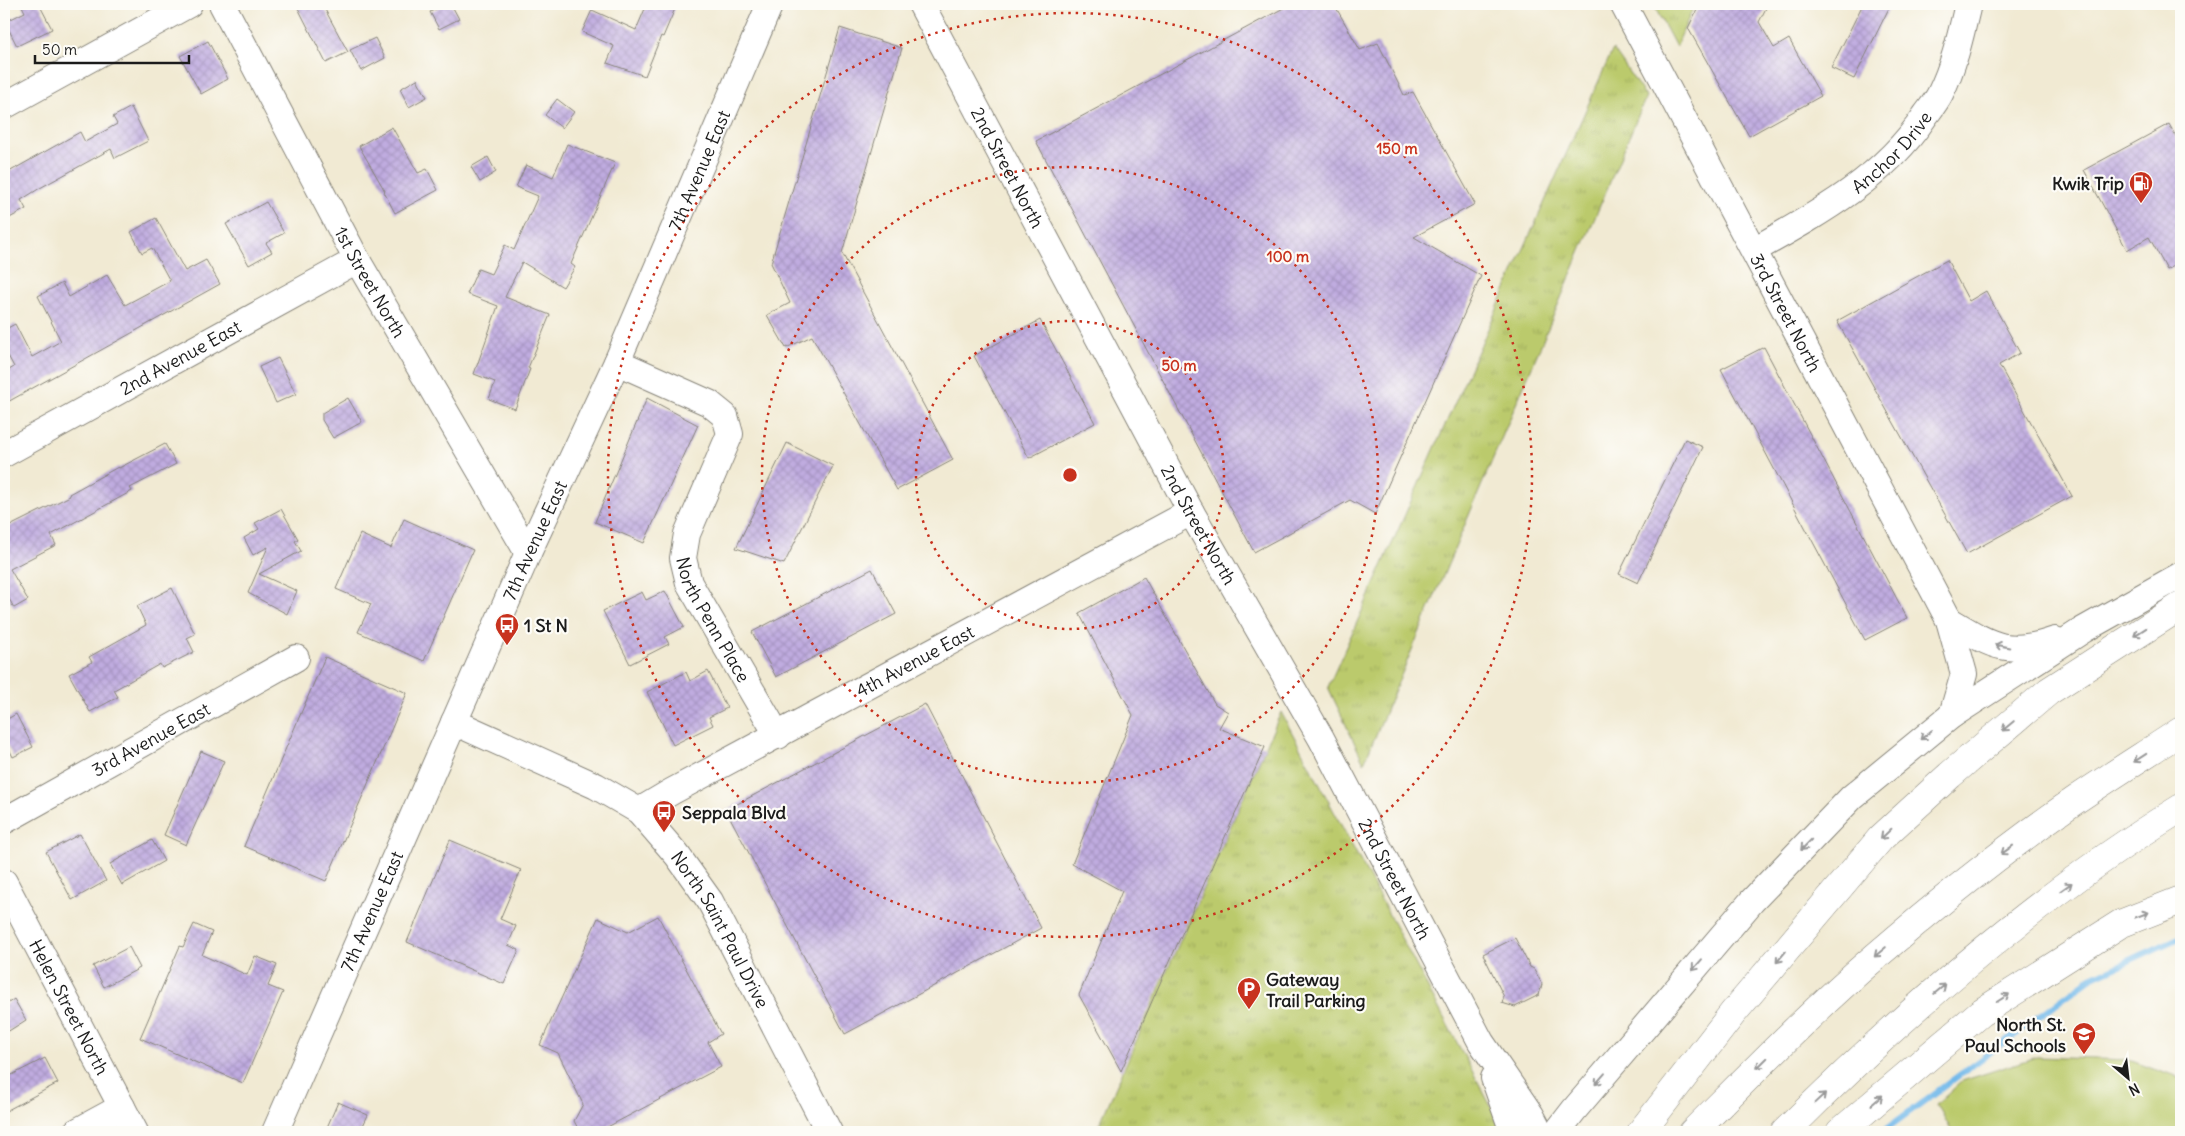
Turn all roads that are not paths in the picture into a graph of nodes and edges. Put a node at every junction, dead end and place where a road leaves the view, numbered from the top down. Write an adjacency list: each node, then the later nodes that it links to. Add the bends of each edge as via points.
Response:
1 (190, 4): 7 (street)
2 (222, 4): 9 (street, 1st Street North)
3 (770, 4): 10 (street, 7th Avenue East)
4 (921, 4): 12 (street, 2nd Street North)
5 (1623, 4): 8 (street, 3rd Street North)
6 (1968, 4): 8 (street, Anchor Drive, via 1958,47 1940,95 1914,133 1881,168 1834,205)
7 (4, 106)
8 (1754, 250): 16 (street, 3rd Street North)
9 (357, 260): 11 (street, 2nd Avenue East); 13 (street, 1st Street North)
10 (617, 362): 13 (street, 7th Avenue East); 22 (street, North Penn Place, via 709,403 725,416 730,434 687,534 683,558 689,583)
11 (4, 454)
12 (1191, 512): 22 (street, 4th Avenue East); 28 (street, 2nd Street North, via 1321,738)
13 (528, 553): 20 (street, 7th Avenue East)
14 (2181, 575): 17 (street)
15 (2181, 606): 37 (highway, one-way to 37, via 2050,691 1950,774 1882,838 1733,1013)
16 (1949, 620): 17 (street, one-way to 16, via 2047,643 2022,648 1999,647); 19 (street, 3rd Street North, via 1964,674)
17 (2083, 630): 19 (street)
18 (296, 658): 25 (street, 3rd Avenue East)
19 (1952, 714): 36 (street, one-way to 36, via 1852,797 1752,901)
20 (454, 722): 24 (street, North Saint Paul Drive, via 596,786); 32 (street, 7th Avenue East)
21 (2181, 731): 38 (highway, one-way to 38, via 2076,800 1926,914 1822,1005)
22 (778, 736): 24 (street, 4th Avenue East)
23 (2181, 808): 39 (highway, one-way to 23, via 1919,1006 2042,904)
24 (639, 811): 33 (street, North Saint Paul Drive, via 677,855 710,901)
25 (4, 821)
26 (4, 882): 29 (street, Helen Street North)
27 (2181, 900): 40 (highway, one-way to 27, via 1980,1013 2120,924)
28 (1481, 1042): 34 (street, 2nd Street North); 35 (street, 2nd Street North)
29 (122, 1107): 30 (street); 31 (street, Helen Street North)
30 (76, 1132)
31 (135, 1132)
32 (275, 1132)
33 (829, 1132)
34 (1513, 1132)
35 (1540, 1132)
36 (1557, 1132)
37 (1641, 1132)
38 (1693, 1132)
39 (1785, 1132)
40 (1840, 1132)

